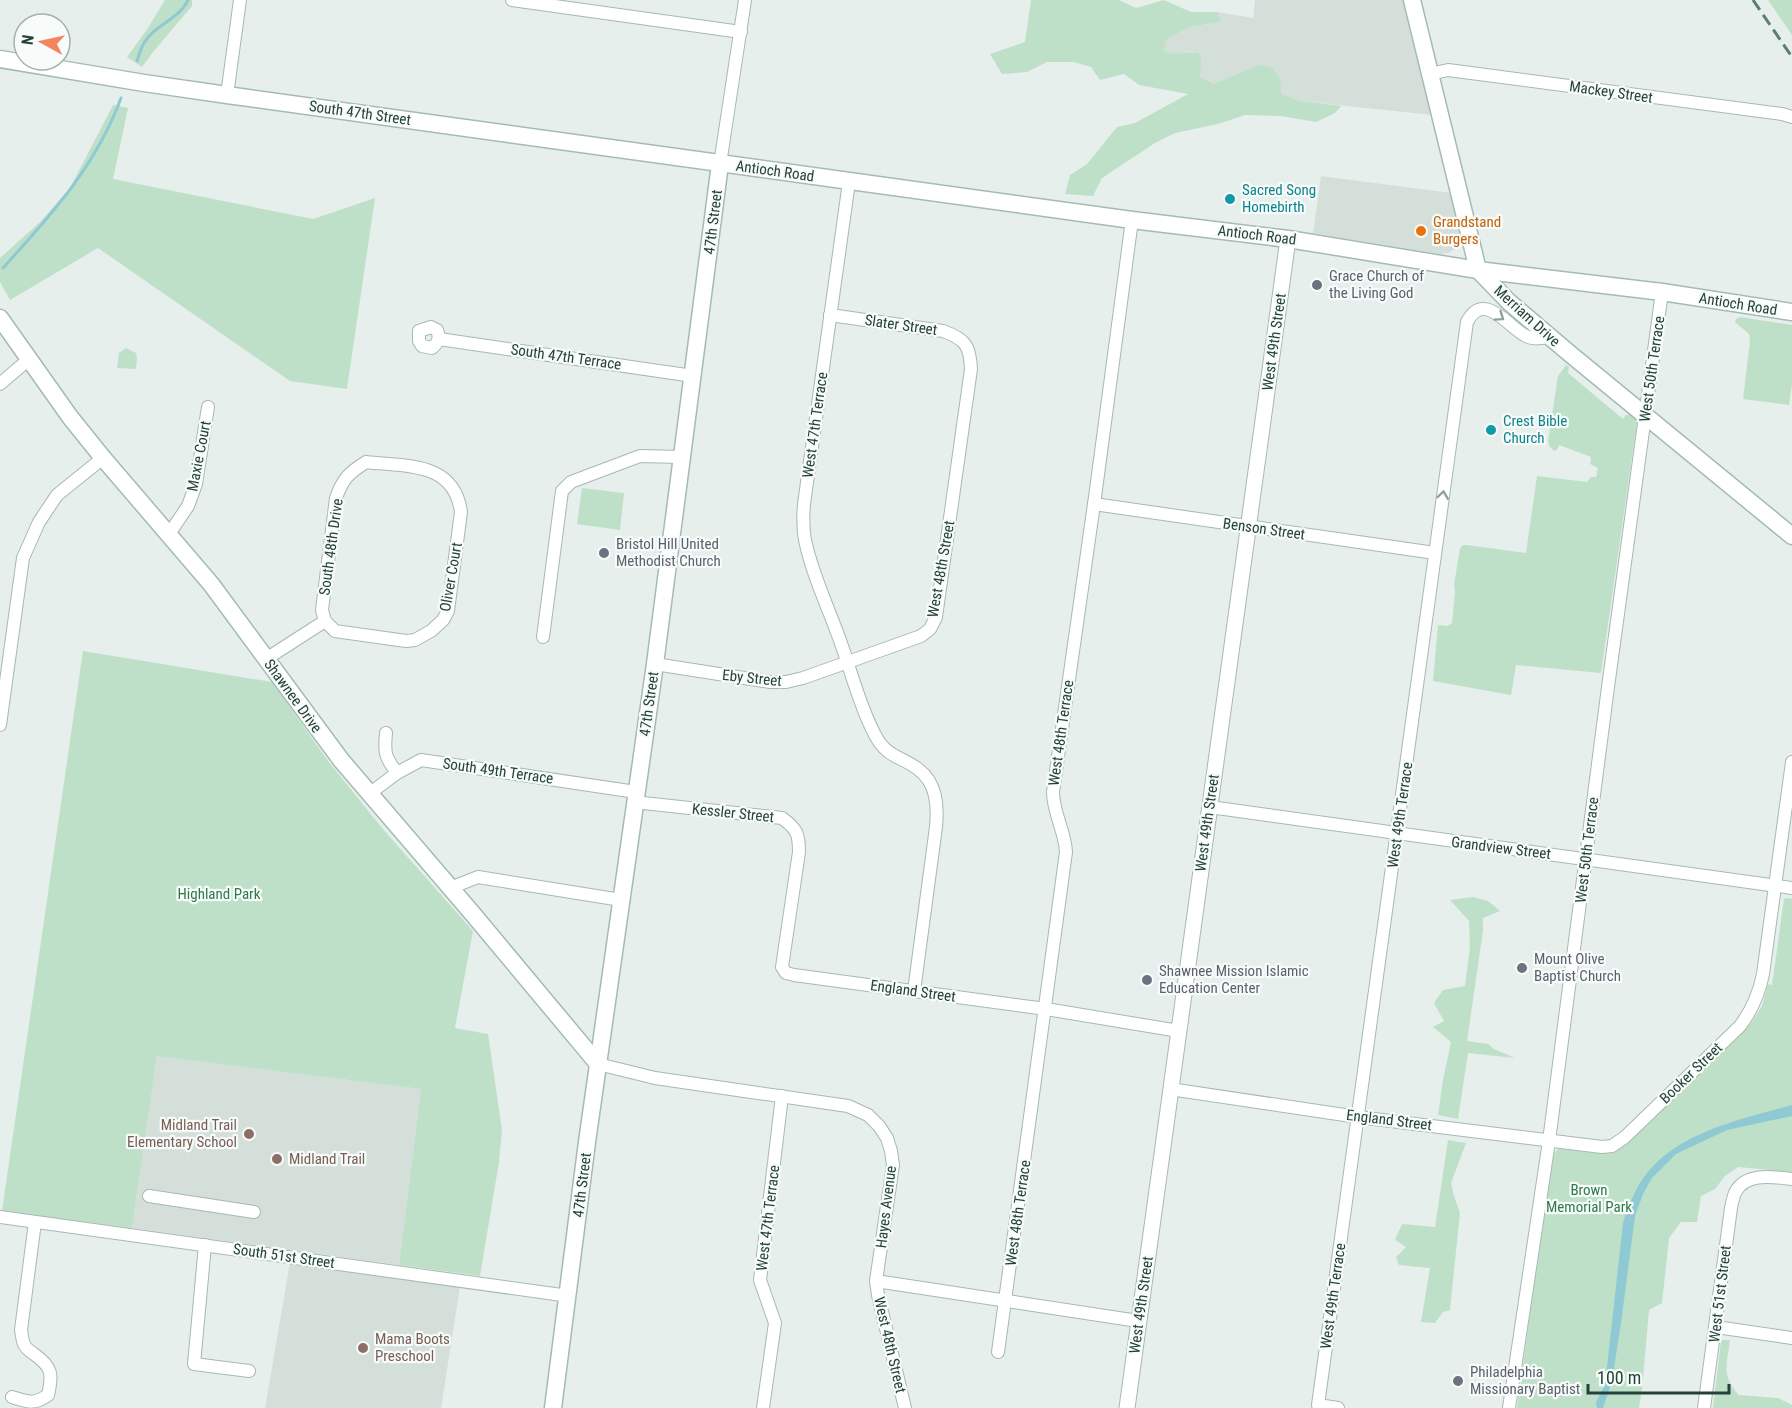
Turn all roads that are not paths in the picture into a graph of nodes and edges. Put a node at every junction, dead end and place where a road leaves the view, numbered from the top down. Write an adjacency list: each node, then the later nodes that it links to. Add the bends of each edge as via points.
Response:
1 (240, 0): 8 (street)
2 (512, 0): 5 (street)
3 (745, 0): 5 (street, 47th Street)
4 (1412, 0): 7 (main road)
5 (741, 32): 10 (street, 47th Street)
6 (0, 59): 8 (main road, South 47th Street)
7 (1430, 74): 9 (street, Mackey Street, via 1448,70); 14 (main road)
8 (227, 95): 10 (main road, South 47th Street)
9 (1792, 117)
10 (720, 164): 11 (main road, Antioch Road); 23 (main road, 47th Street)
11 (849, 182): 12 (main road, Antioch Road); 17 (street, West 47th Terrace)
12 (1131, 220): 13 (main road, Antioch Road); 30 (street, West 48th Terrace)
13 (1288, 239): 14 (main road, Antioch Road); 31 (street, West 49th Street)
14 (1478, 270): 15 (main road, Antioch Road); 19 (main road, Merriam Drive)
15 (1662, 292): 16 (main road, Antioch Road); 26 (street, West 50th Terrace)
16 (1792, 312)
17 (830, 315): 21 (street, Slater Street, via 943,331 957,336); 38 (street, West 47th Terrace, via 803,520 812,563)
18 (0, 318): 22 (main road, Shawnee Drive)
19 (1550, 337): 26 (main road, Merriam Drive); 34 (street, West 49th Terrace, one-way to 19, via 1470,315 1489,309 1525,336)
20 (439, 339): 23 (street, South 47th Terrace)
21 (967, 346): 38 (street, West 48th Street, via 971,369 936,617 921,636)
22 (28, 360): 24 (street); 28 (main road, Shawnee Drive)
23 (693, 376): 27 (main road, 47th Street)
24 (0, 384)
25 (208, 407): 32 (street, Maxie Court, via 196,484 188,506)
26 (1645, 416): 33 (main road, Merriam Drive); 48 (street, West 50th Terrace)
27 (682, 457): 36 (street, via 640,456 571,482 562,491); 39 (main road, 47th Street)
28 (103, 458): 32 (main road, Shawnee Drive); 40 (street, via 57,495 39,522 23,558)
29 (448, 482): 35 (street, South 48th Drive, via 428,469 366,462 346,476 336,498 322,610); 35 (street, Oliver Court, via 455,489 461,512 448,611 443,620 423,636 406,641 335,631)
30 (1094, 504): 31 (street, Benson Street); 55 (street, West 48th Terrace, via 1053,792 1066,852)
31 (1249, 526): 34 (street, Benson Street); 46 (street, West 49th Street)
32 (169, 534): 37 (main road, Shawnee Drive)
33 (1792, 536)
34 (1435, 553): 47 (street, West 49th Terrace)
35 (325, 621): 37 (street)
36 (543, 637)
37 (266, 658): 44 (main road, Shawnee Drive)
38 (848, 663): 39 (street, Eby Street, via 795,680 770,682); 54 (street, via 876,738 893,756 917,768 936,795 936,827)
39 (654, 664): 45 (main road, 47th Street)
40 (0, 725)
41 (386, 733): 43 (street, via 384,750)
42 (1792, 762): 49 (street)
43 (397, 772): 44 (street, South 49th Terrace); 45 (street, South 49th Terrace, via 421,760)
44 (369, 794): 50 (main road, Shawnee Drive)
45 (635, 797): 52 (main road, 47th Street); 53 (street, Kessler Street, via 782,819 792,826 799,837 799,852)
46 (1209, 807): 47 (street, Grandview Street); 58 (street, West 49th Street)
47 (1398, 835): 48 (street, Grandview Street); 62 (street, West 49th Terrace)
48 (1587, 859): 49 (street, Grandview Street); 63 (street, West 50th Terrace)
49 (1775, 885): 51 (street, Grandview Street); 64 (street, Booker Street, via 1761,987 1750,1013 1625,1137)
50 (450, 888): 52 (street, via 478,878); 57 (main road, Shawnee Drive)
51 (1792, 888)
52 (621, 900): 56 (main road, 47th Street)
53 (786, 942): 54 (street, England Street, via 782,967 786,973)
54 (914, 991): 55 (street, England Street)
55 (1046, 1010): 58 (street, England Street); 73 (street, West 48th Terrace)
56 (604, 1024): 57 (main road, via 595,1031); 59 (main road, 47th Street)
57 (569, 1028): 59 (main road, Shawnee Drive)
58 (1179, 1031): 60 (street, West 49th Street)
59 (598, 1064): 61 (street, Hayes Avenue, via 655,1078); 72 (main road, 47th Street)
60 (1170, 1089): 62 (street, England Street); 74 (street, West 49th Street)
61 (782, 1096): 71 (street, Hayes Avenue, via 848,1106 868,1115 887,1138 893,1165); 82 (street, West 47th Terrace, via 760,1280 775,1323)
62 (1358, 1116): 63 (street, England Street); 85 (street, West 49th Terrace, via 1318,1405)
63 (1549, 1141): 64 (street, England Street); 80 (street, West 50th Terrace)
64 (1608, 1147)
65 (1792, 1179): 75 (street, West 51st Street, via 1756,1177 1735,1193)
66 (149, 1197): 67 (street)
67 (254, 1212)
68 (0, 1217): 69 (street, South 51st Street)
69 (35, 1222): 70 (street, South 51st Street); 79 (street, via 21,1330 23,1342 51,1372 51,1382 48,1395 39,1401)
70 (205, 1245): 72 (street, South 51st Street); 78 (street, via 194,1364)
71 (876, 1281): 73 (street); 83 (street, West 48th Street)
72 (569, 1296): 81 (main road, 47th Street)
73 (1005, 1301): 74 (street); 77 (street, West 48th Terrace)
74 (1138, 1321): 84 (street, West 49th Street)
75 (1716, 1327): 76 (street); 86 (street, West 51st Street)
76 (1792, 1338)
77 (998, 1352)
78 (249, 1371)
79 (12, 1397)
80 (1506, 1406)
81 (553, 1408)
82 (763, 1408)
83 (905, 1408)
84 (1127, 1408)
85 (1338, 1408)
86 (1704, 1408)

